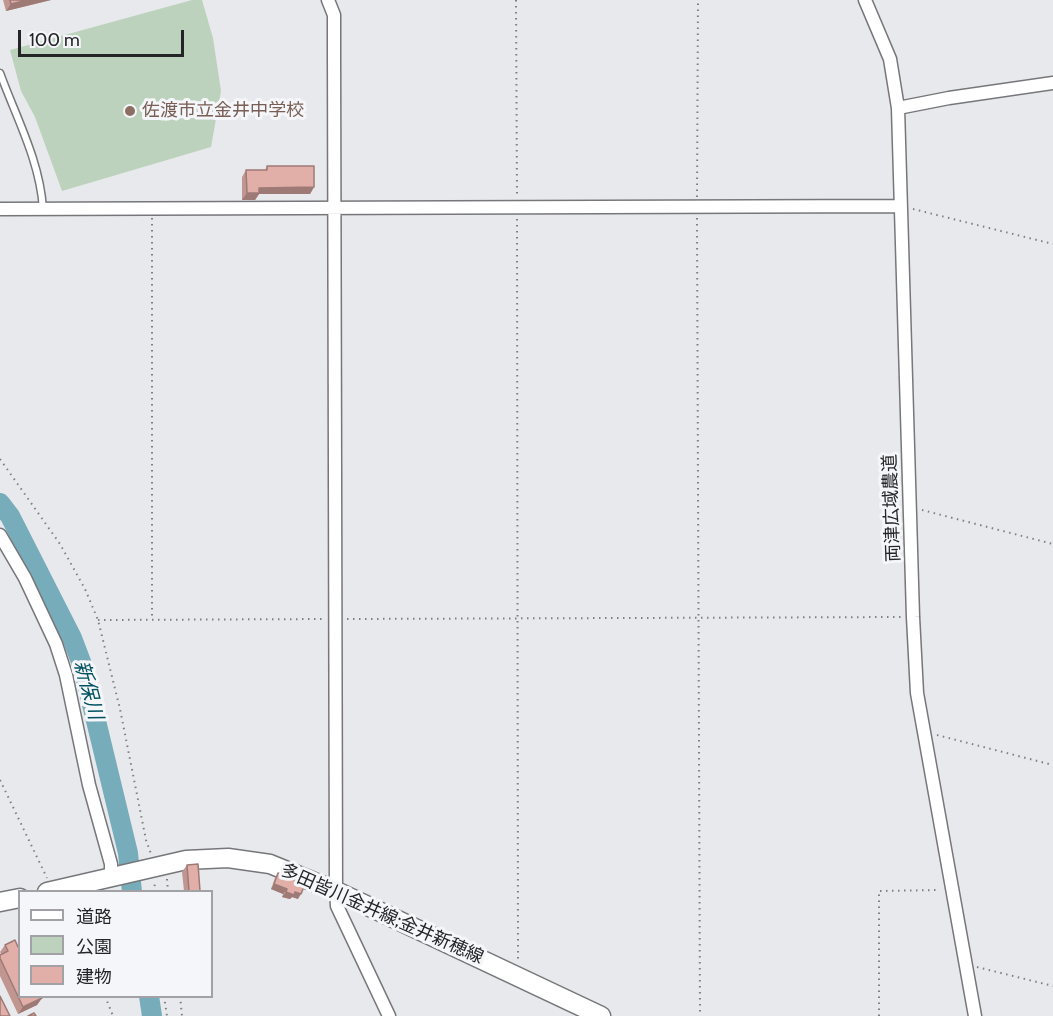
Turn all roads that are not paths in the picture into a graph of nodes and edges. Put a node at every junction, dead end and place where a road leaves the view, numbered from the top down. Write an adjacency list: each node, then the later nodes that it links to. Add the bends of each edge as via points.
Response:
1 (328, 0): 9 (street, via 334,15)
2 (865, 0): 5 (street, 両津広域農道, via 890,59)
3 (0, 73): 8 (lane, via 22,125)
4 (1053, 83): 5 (street)
5 (898, 108): 6 (street, 両津広域農道)
6 (899, 206): 9 (street); 18 (street, 両津広域農道, via 917,693)
7 (0, 209): 8 (street)
8 (43, 209): 9 (street)
9 (335, 209): 13 (street)
10 (0, 535): 11 (street, via 56,644)
11 (111, 877): 12 (main road, 多田皆川金井線;金井新穂線); 13 (main road, 多田皆川金井線;金井新穂線, via 186,860 250,860 270,864)
12 (54, 890)
13 (336, 891): 16 (street, via 337,906); 17 (main road, 多田皆川金井線;金井新穂線)
14 (18, 898): 15 (main road)
15 (0, 902)
16 (389, 1016)
17 (601, 1016)
18 (975, 1016)

